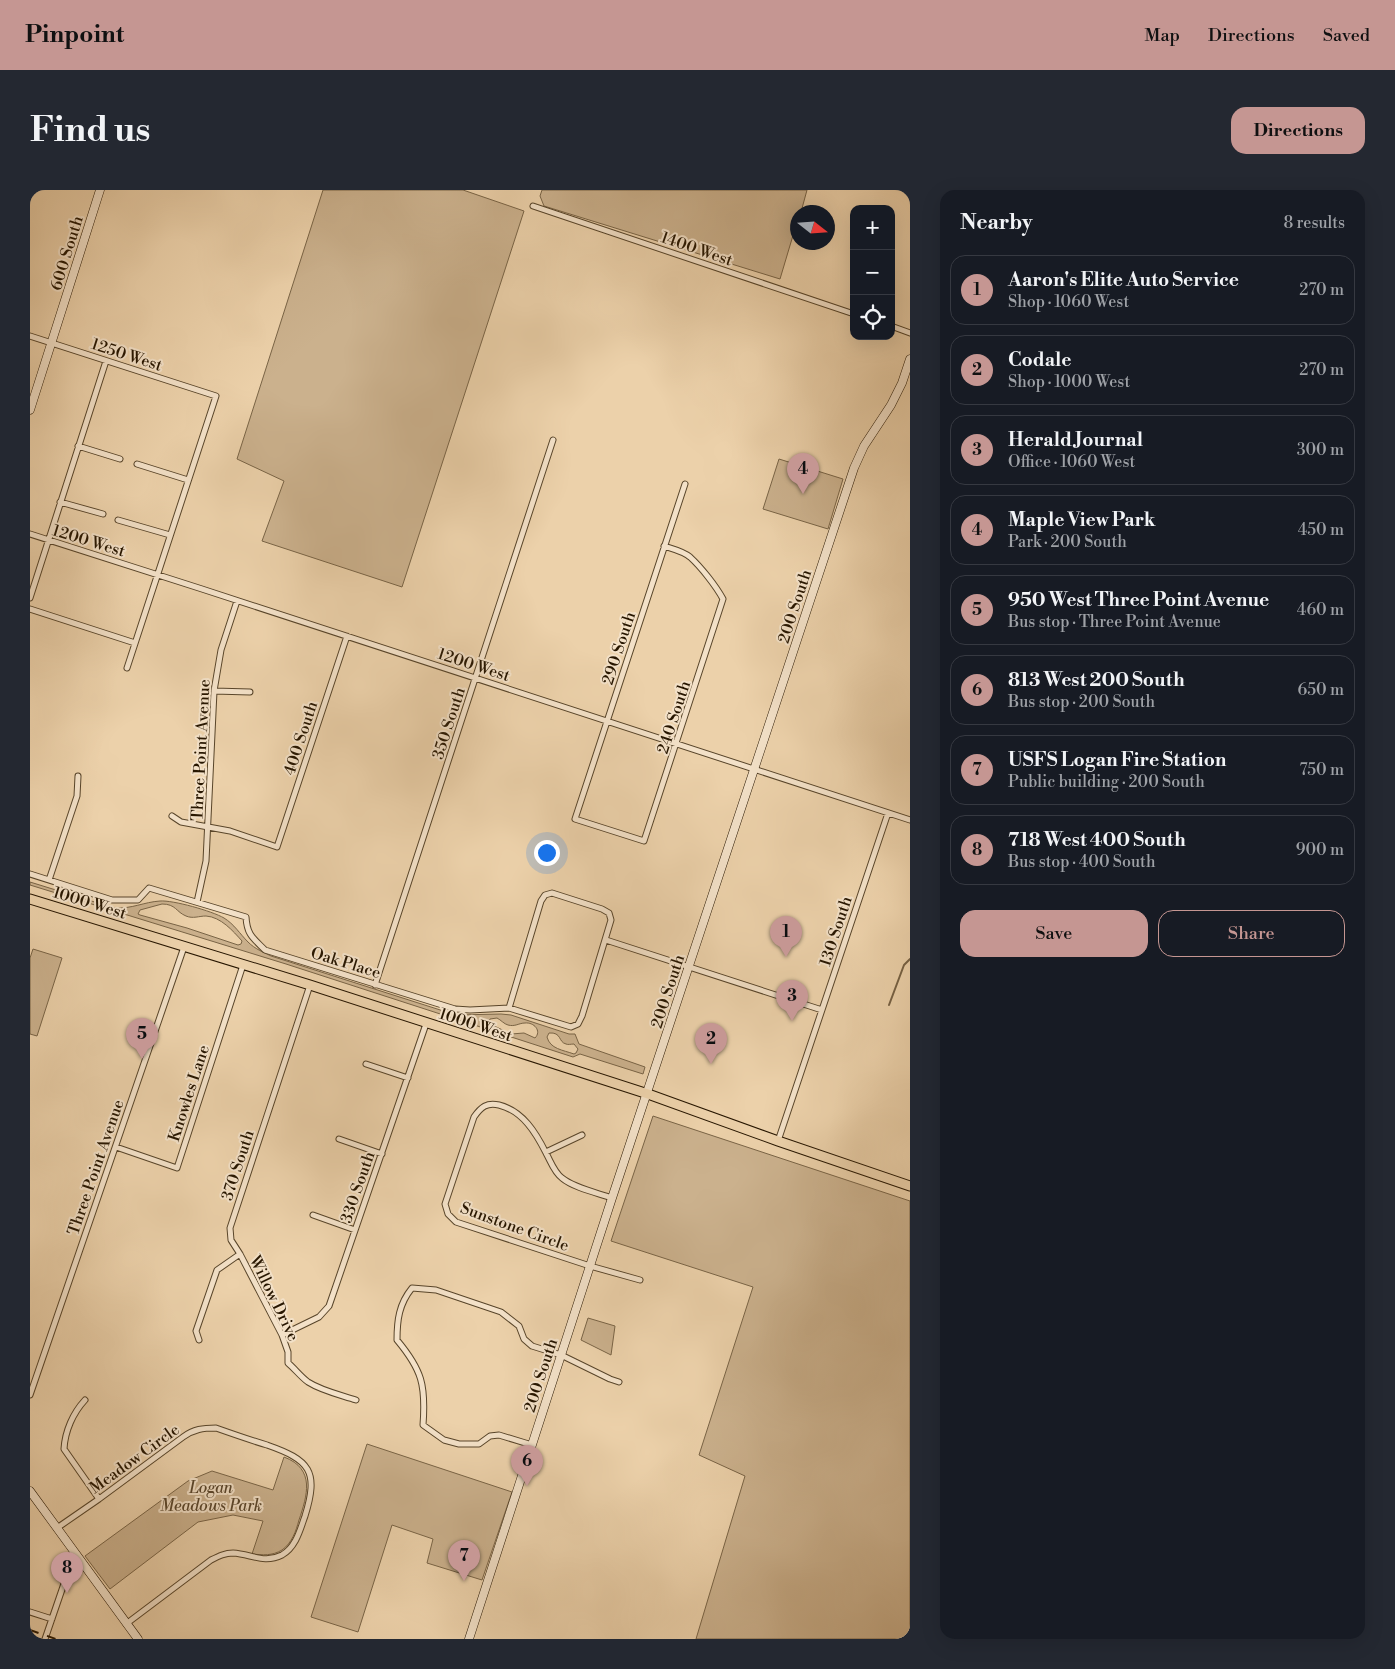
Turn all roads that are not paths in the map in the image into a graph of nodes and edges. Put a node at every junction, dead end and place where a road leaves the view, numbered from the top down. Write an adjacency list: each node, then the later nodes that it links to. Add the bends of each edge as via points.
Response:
1 (100, 190): 7 (street, 600 South)
2 (533, 206): 3 (street, 1400 West)
3 (850, 313)
4 (895, 327): 5 (street)
5 (910, 332)
6 (30, 336): 7 (street, 1250 West)
7 (52, 343): 9 (street, 1250 West); 10 (street, 600 South)
8 (910, 359): 36 (street, 200 South, via 891,405 864,446 854,468)
9 (106, 361): 12 (street); 15 (street, 1250 West, via 216,396)
10 (30, 410)
11 (553, 440): 31 (street, 350 South)
12 (78, 446): 13 (street); 17 (street)
13 (120, 459)
14 (137, 464): 15 (street)
15 (188, 480): 21 (street)
16 (684, 484): 23 (street, 290 South)
17 (60, 502): 18 (street); 22 (street)
18 (103, 514)
19 (118, 520): 21 (street)
20 (30, 534): 22 (street, 1200 West)
21 (170, 535): 24 (street)
22 (48, 540): 24 (street, 1200 West); 25 (street)
23 (664, 546): 34 (street, 290 South); 35 (street, 240 South, via 690,556 723,599)
24 (157, 574): 26 (street, 1200 West); 29 (street)
25 (30, 598)
26 (237, 601): 28 (street, 1200 West); 32 (street, Three Point Avenue, via 221,650)
27 (30, 609): 29 (street)
28 (346, 636): 31 (street, 1200 West); 41 (street, 400 South, via 277,847 230,831)
29 (135, 643): 30 (street)
30 (127, 668)
31 (476, 678): 34 (street, 1200 West); 51 (street, 350 South)
32 (214, 691): 33 (street); 41 (street, Three Point Avenue)
33 (250, 692)
34 (608, 721): 35 (street, 1200 West); 42 (street, 290 South, via 575,819)
35 (677, 743): 36 (street, 1200 West); 42 (street, 240 South)
36 (755, 769): 38 (street, 1200 West); 50 (street, 200 South)
37 (78, 776): 44 (street, via 76,796)
38 (888, 813): 40 (street, 1200 West); 54 (street, 130 South)
39 (172, 816): 41 (street, via 181,822)
40 (910, 820)
41 (208, 828): 46 (street, Three Point Avenue, via 206,861)
42 (644, 841)
43 (30, 874): 44 (street)
44 (49, 880): 46 (street, via 112,900 138,900 149,888)
45 (30, 899): 48 (main road, 1000 West)
46 (197, 902): 51 (street, Oak Place, via 246,917 247,930 265,950)
47 (606, 940): 50 (street); 53 (street, Oak Place, via 578,1024 572,1027); 53 (street, Oak Place, via 610,914 552,893 545,895)
48 (184, 947): 49 (main road, 1000 West); 62 (street, Three Point Avenue)
49 (243, 965): 52 (main road, 1000 West); 62 (street, Knowles Lane, via 176,1168)
50 (690, 966): 54 (street); 58 (street, 200 South)
51 (375, 984): 53 (street, Oak Place, via 455,1009)
52 (310, 985): 55 (main road, 1000 West); 69 (street, 370 South, via 230,1228 231,1240)
53 (509, 1008)
54 (822, 1010): 61 (street, 130 South)
55 (426, 1024): 57 (street, 330 South); 58 (main road, 1000 West)
56 (366, 1064): 57 (street)
57 (408, 1078): 64 (street, 330 South)
58 (648, 1094): 61 (main road, 1000 West); 66 (street, 200 South)
59 (582, 1134): 63 (street)
60 (339, 1139): 64 (street)
61 (778, 1141): 65 (main road, 1000 West)
62 (116, 1147): 76 (street, Three Point Avenue)
63 (546, 1152): 66 (street, Sunstone Circle, via 553,1168 563,1179); 70 (street, Sunstone Circle, via 527,1122 515,1112 492,1103 481,1107 474,1117 445,1204 448,1214 456,1222)
64 (382, 1154): 68 (street, 330 South)
65 (910, 1186)
66 (612, 1198): 70 (street, 200 South)
67 (313, 1215): 68 (street)
68 (355, 1230): 72 (street, 330 South, via 325,1312)
69 (240, 1254): 72 (street, Willow Drive); 73 (street, via 217,1270 196,1331)
70 (590, 1266): 71 (street, Sunstone Circle); 74 (street, 200 South)
71 (640, 1280)
72 (282, 1335): 78 (street, Willow Drive, via 288,1364 306,1381)
73 (199, 1340)
74 (561, 1355): 75 (street); 79 (street, 200 South); 79 (street, via 532,1346 524,1339 520,1326 501,1312 436,1290 412,1288 400,1307 397,1340 420,1374 424,1391 423,1425 444,1440 459,1444 479,1444 490,1436 500,1435)
75 (619, 1382)
76 (30, 1395)
77 (85, 1400): 81 (street, via 75,1412 64,1449)
78 (356, 1400)
79 (532, 1445): 89 (street, 200 South)
80 (30, 1491): 82 (street)
81 (100, 1498): 82 (street, Meadow Circle); 86 (street, Meadow Circle, via 192,1430 203,1428 216,1428 291,1454 307,1468 310,1476 311,1496 300,1532 283,1554 257,1559 233,1553 222,1554)
82 (57, 1528): 83 (street)
83 (79, 1559): 85 (street, via 70,1568); 86 (street)
84 (30, 1612): 85 (street)
85 (52, 1619): 87 (street)
86 (126, 1624): 88 (street)
87 (45, 1639)
88 (138, 1639)
89 (469, 1639)

